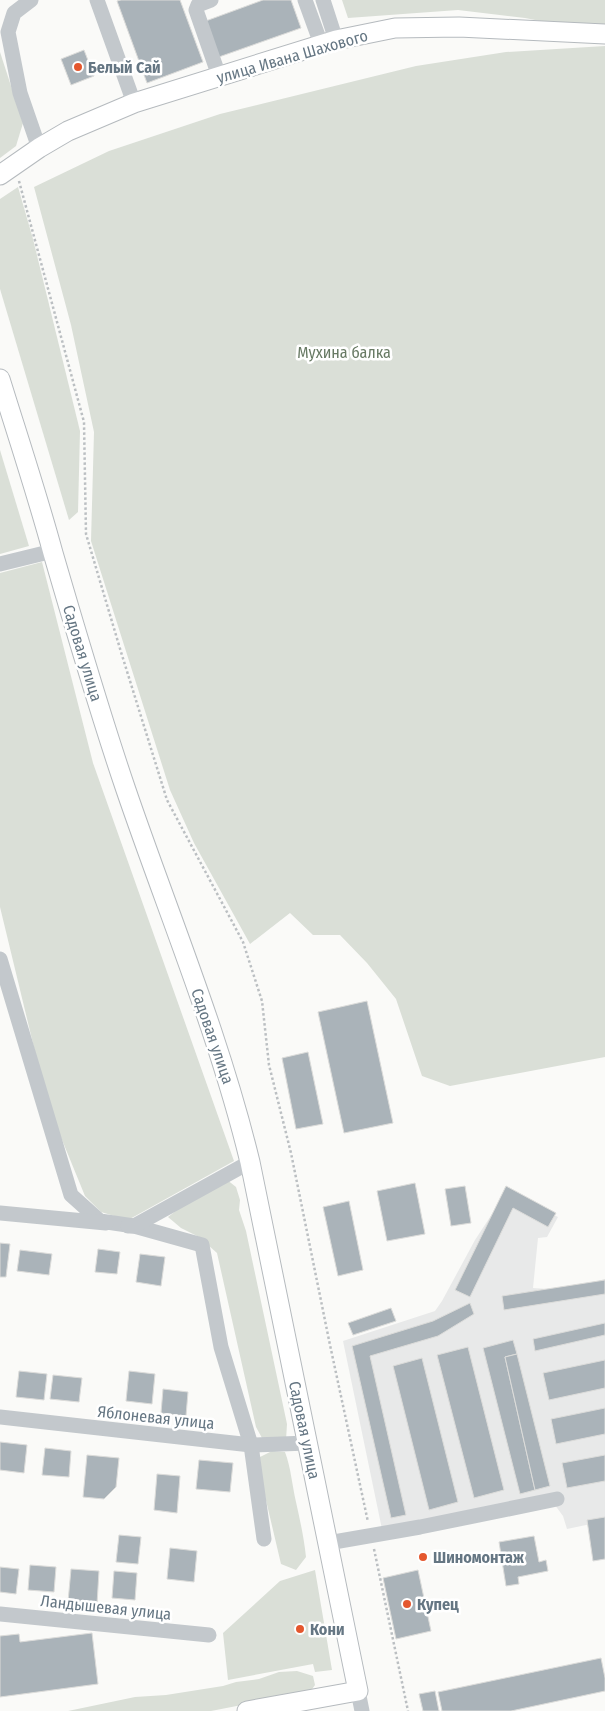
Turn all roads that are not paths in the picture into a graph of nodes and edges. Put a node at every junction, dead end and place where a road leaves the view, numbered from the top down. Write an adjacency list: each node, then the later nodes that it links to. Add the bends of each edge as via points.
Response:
1 (30, 0): 10 (street, via 14,14 8,32 20,93)
2 (97, 0): 9 (street)
3 (211, 0): 8 (street, via 198,5 196,10)
4 (305, 0): 7 (street)
5 (323, 0): 7 (street)
6 (605, 34): 7 (main road, улица Ивана Шахового, via 459,27 395,28)
7 (329, 42): 8 (main road, улица Ивана Шахового)
8 (219, 76): 9 (main road, улица Ивана Шахового)
9 (134, 103): 10 (main road, улица Ивана Шахового, via 68,131)
10 (39, 148): 11 (main road, улица Ивана Шахового)
11 (4, 172)
12 (0, 379): 13 (main road, Садовая улица)
13 (53, 551): 14 (street); 17 (main road, Садовая улица, via 113,752 222,1058)
14 (0, 564)
15 (0, 959): 16 (street)
16 (7, 1009): 19 (street, via 71,1195 100,1221)
17 (250, 1162): 19 (street); 21 (main road, Садовая улица)
18 (0, 1213): 19 (street)
19 (134, 1226): 22 (street, via 202,1245 221,1347)
20 (0, 1417): 22 (street, Яблоневая улица)
21 (308, 1443): 22 (street, Яблоневая улица); 25 (main road, Садовая улица)
22 (251, 1446): 24 (street)
23 (557, 1499): 25 (street)
24 (264, 1539)
25 (328, 1543): 28 (main road, Садовая улица)
26 (0, 1614): 27 (street, Ландышевая улица)
27 (209, 1635)
28 (358, 1691): 29 (main road); 30 (street, Садовая улица)
29 (247, 1711)
30 (362, 1711)

